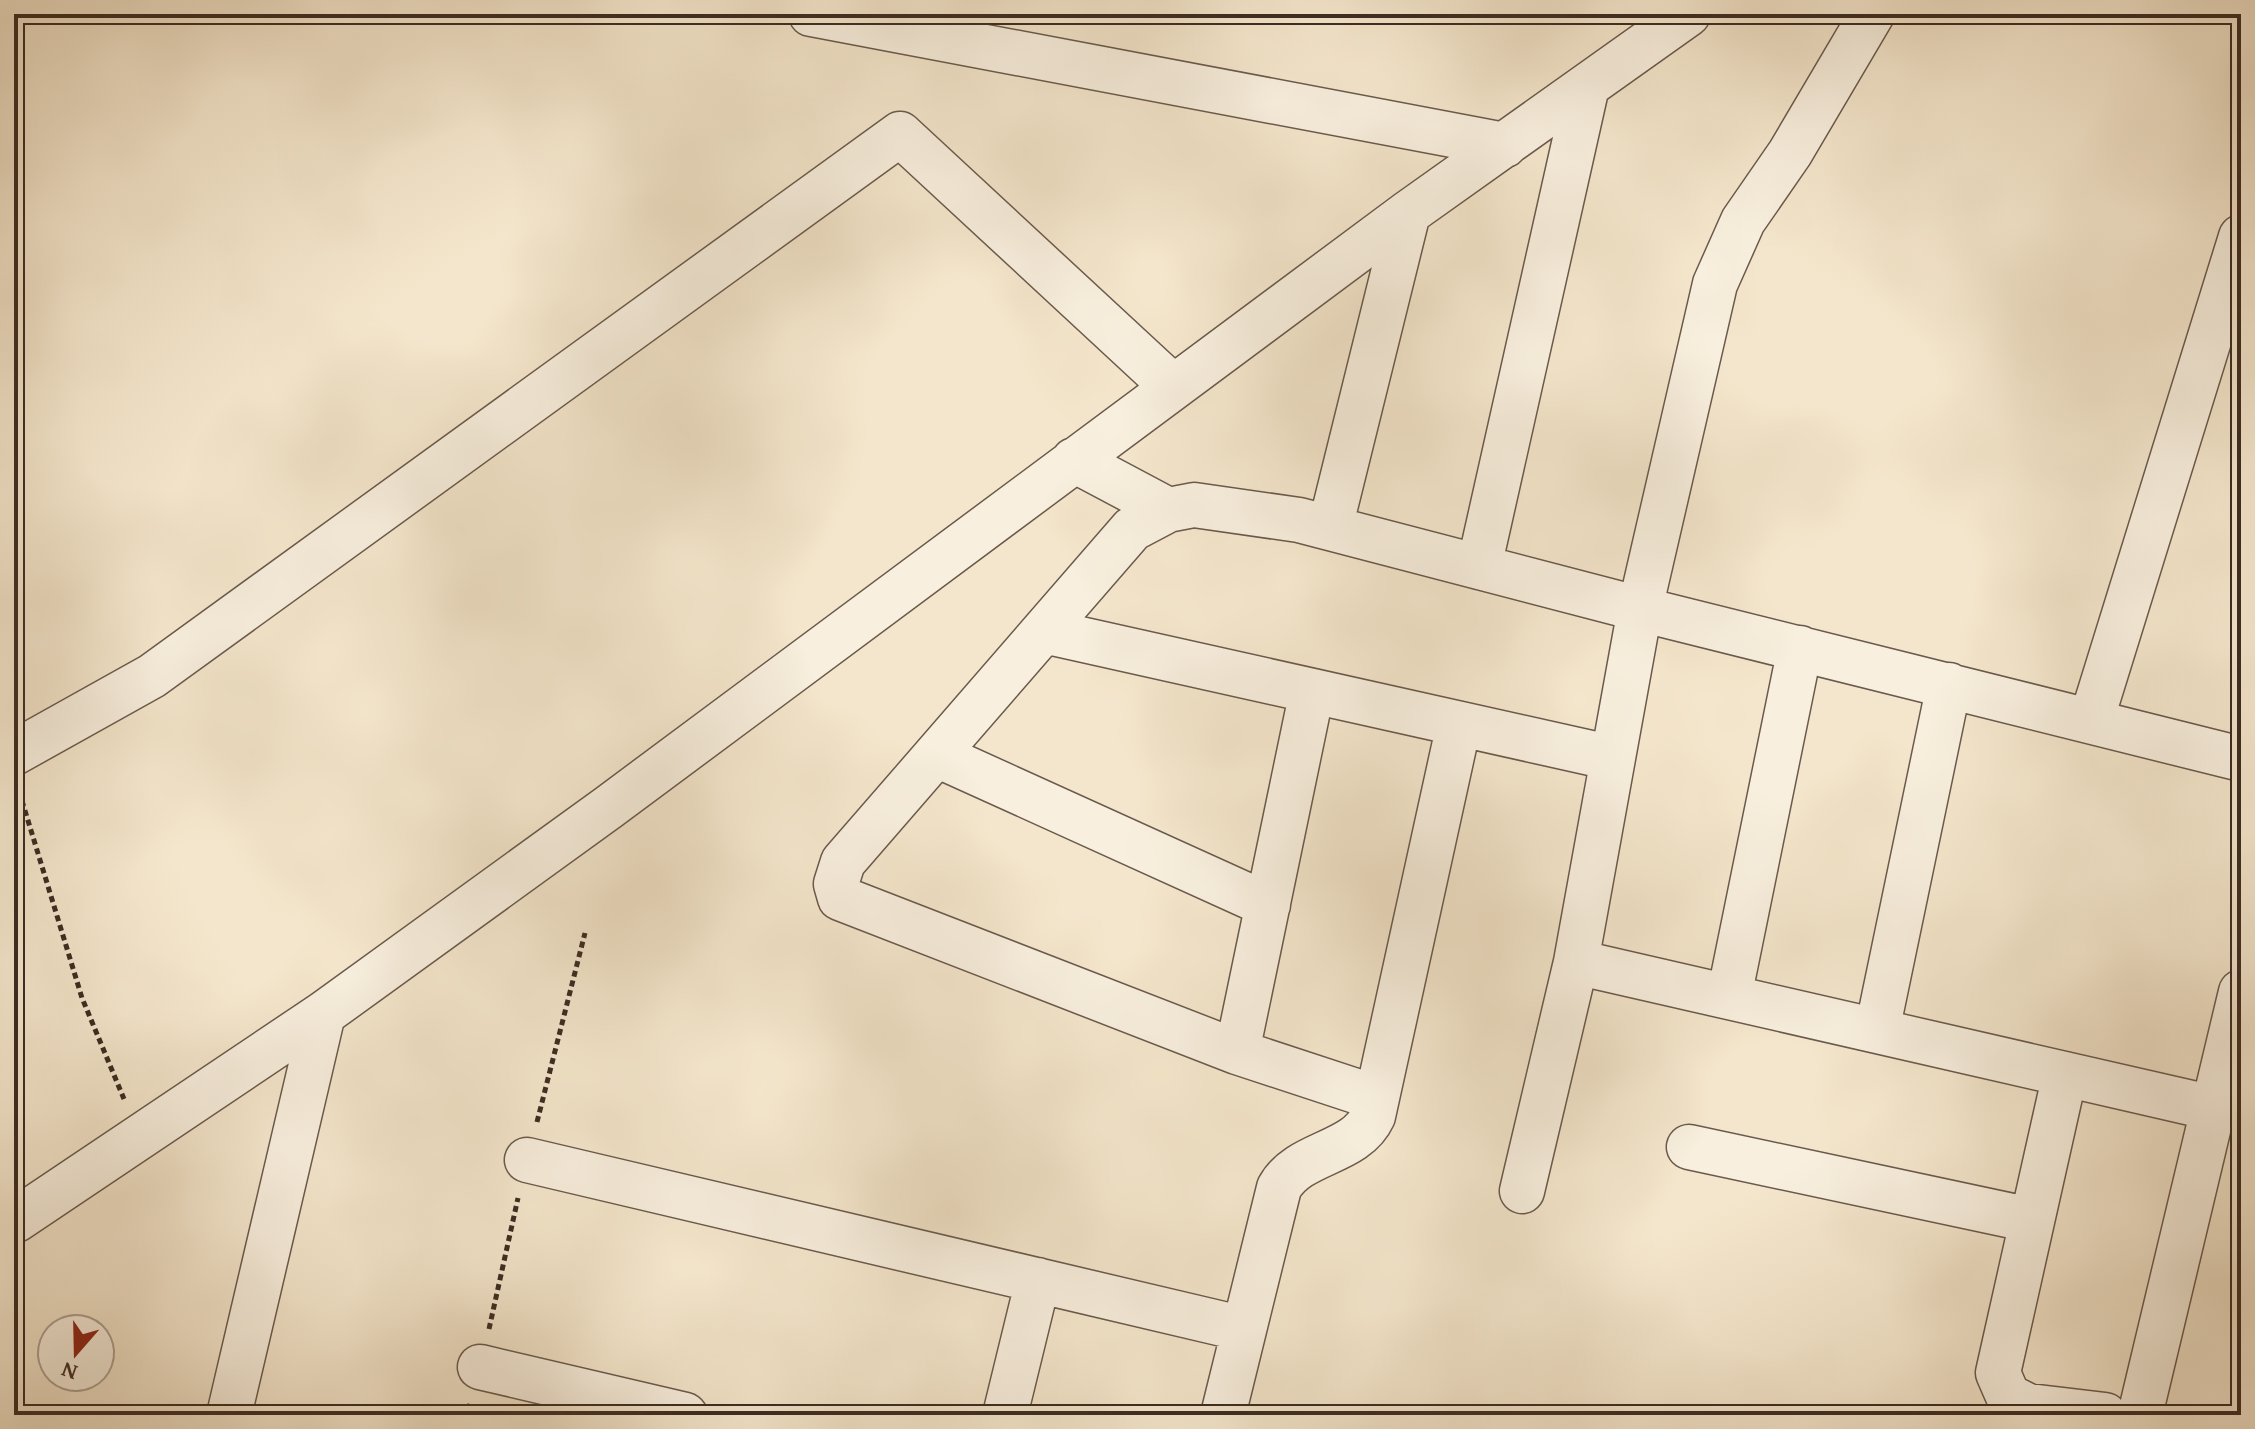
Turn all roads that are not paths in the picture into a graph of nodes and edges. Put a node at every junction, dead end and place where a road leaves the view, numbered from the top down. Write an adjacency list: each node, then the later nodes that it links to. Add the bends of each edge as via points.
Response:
1 (811, 14): 5 (street)
2 (1688, 14): 4 (street)
3 (1872, 14): 13 (street, via 1743,221 1715,284)
4 (1587, 86): 5 (street); 12 (street)
5 (1505, 145): 6 (street)
6 (1408, 213): 8 (street); 11 (street)
7 (2241, 237): 18 (street)
8 (1172, 386): 9 (street); 23 (street, via 900,134)
9 (1074, 460): 10 (street); 28 (street)
10 (1168, 510): 11 (street, via 1194,505); 14 (street, via 1132,529)
11 (1330, 528): 12 (street)
12 (1479, 567): 13 (street)
13 (1640, 609): 15 (street); 21 (street)
14 (1044, 631): 17 (street); 20 (street)
15 (1800, 648): 16 (street); 27 (street)
16 (1949, 685): 18 (street); 29 (street)
17 (1312, 691): 19 (street); 24 (street)
18 (2091, 721): 22 (street)
19 (1459, 724): 21 (street); 32 (street)
20 (937, 755): 24 (street); 30 (street, via 843,862 836,884 840,898)
21 (1613, 758): 25 (street)
22 (2241, 759)
23 (16, 770)
24 (1268, 905): 30 (street)
25 (1576, 962): 27 (street); 36 (street)
26 (2241, 992): 33 (street)
27 (1729, 997): 29 (street)
28 (323, 1014): 38 (street, via 139,1137); 42 (street)
29 (1877, 1031): 31 (street)
30 (1237, 1052): 32 (street)
31 (2065, 1074): 33 (street); 37 (street)
32 (1377, 1098): 40 (street, via 1367,1128 1286,1175)
33 (2213, 1108): 47 (street)
34 (1689, 1147): 37 (street)
35 (527, 1160): 39 (street)
36 (1522, 1191)
37 (2031, 1220): 46 (street, via 1998,1373 2008,1396 2028,1406)
38 (15, 1229)
39 (1038, 1280): 40 (street); 44 (street)
40 (1244, 1329): 45 (street)
41 (480, 1367): 43 (street)
42 (229, 1415)
43 (685, 1415)
44 (1005, 1415)
45 (1223, 1415)
46 (2105, 1415)
47 (2140, 1415)

